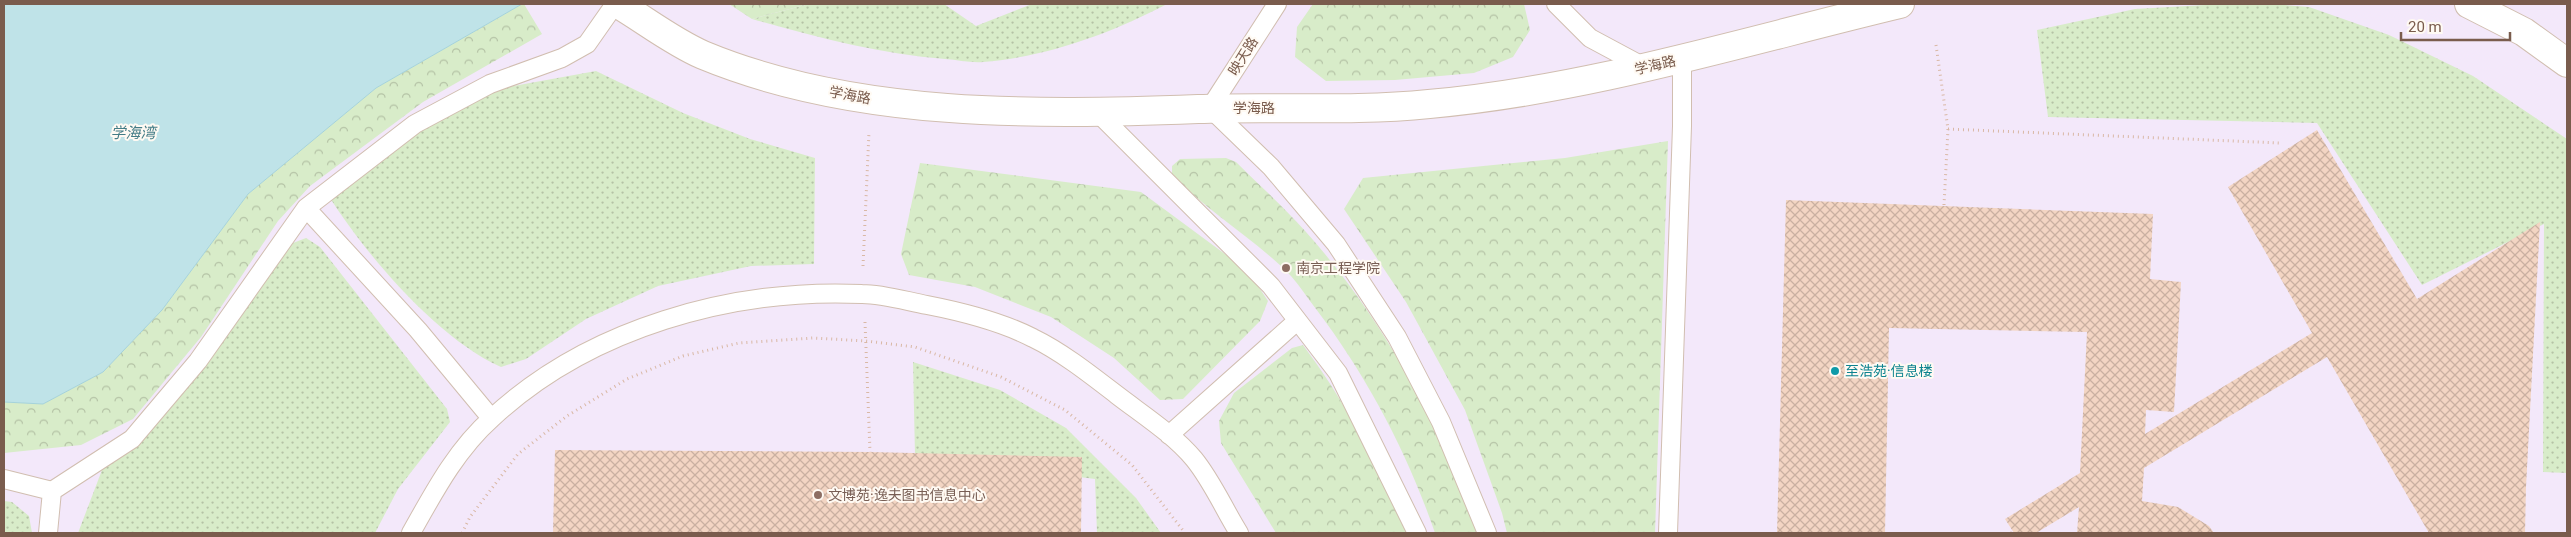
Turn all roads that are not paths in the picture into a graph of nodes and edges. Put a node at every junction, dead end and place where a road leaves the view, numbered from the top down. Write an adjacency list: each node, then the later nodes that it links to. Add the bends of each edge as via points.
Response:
1 (617, 4): 10 (street, 学海路, via 701,54 792,84 870,99 1005,113); 11 (lane, via 587,44 562,58 490,84 415,124)
2 (1277, 4): 9 (lane, 映天路)
3 (1556, 4): 8 (lane, via 1590,38)
4 (1900, 4): 6 (street, 学海路)
5 (2469, 4): 7 (street, via 2524,32)
6 (1682, 59): 8 (street, 学海路); 22 (lane)
7 (2567, 63)
8 (1646, 68): 9 (street, 学海路, via 1428,104)
9 (1210, 108): 10 (street, 学海路); 21 (lane, via 1270,167 1336,244 1397,337 1441,422)
10 (1096, 112): 12 (lane, via 1270,286)
11 (306, 208): 13 (lane, via 418,330); 16 (lane, via 198,360 132,439)
12 (1297, 321): 14 (lane); 20 (lane, via 1338,374)
13 (491, 418): 14 (lane, via 543,378 610,341 668,317 734,302 797,295 864,294 966,313 1033,338 1095,378); 18 (lane, via 448,466)
14 (1169, 435): 19 (lane, via 1195,460)
15 (4, 479): 16 (lane)
16 (52, 491): 17 (lane)
17 (48, 533)
18 (411, 533)
19 (1239, 533)
20 (1417, 533)
21 (1487, 533)
22 (1668, 533)

